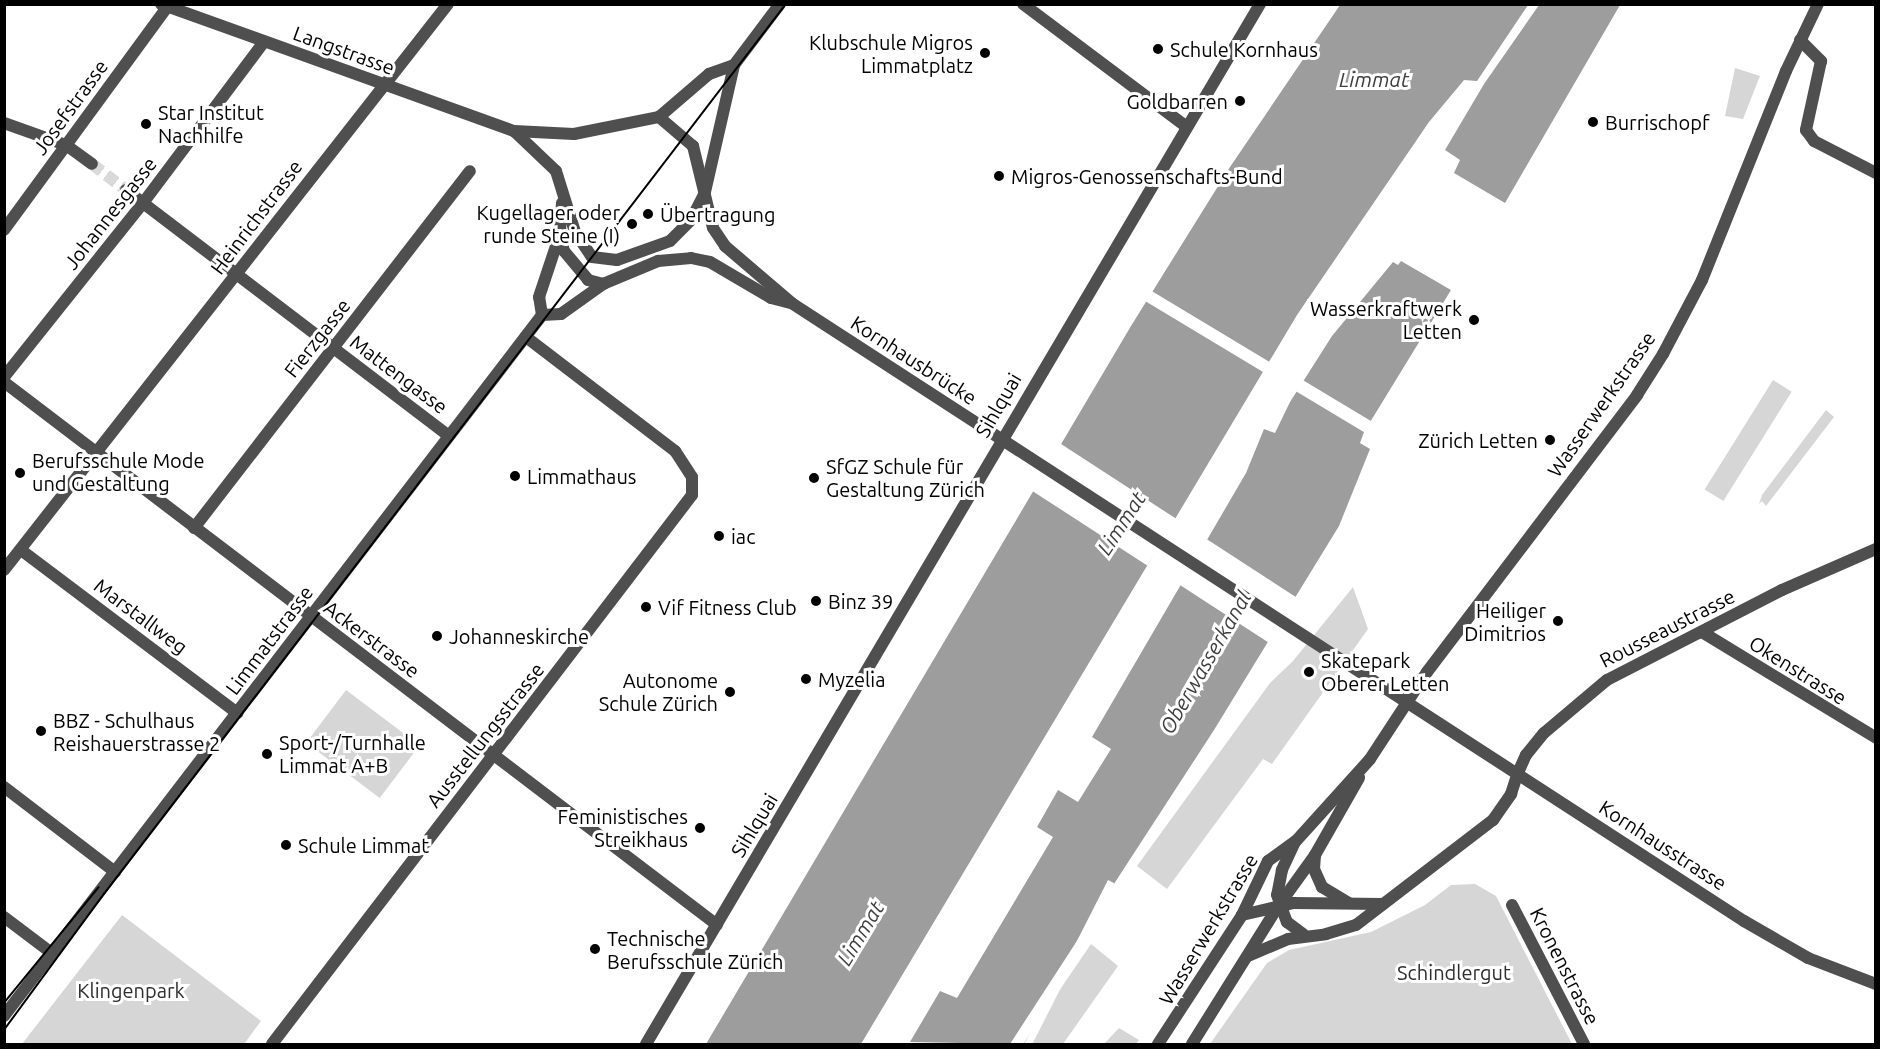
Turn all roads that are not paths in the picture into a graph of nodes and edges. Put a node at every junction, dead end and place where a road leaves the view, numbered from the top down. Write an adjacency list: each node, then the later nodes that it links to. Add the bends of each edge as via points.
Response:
1 (448, 4): 10 (street, Heinrichstrasse)
2 (780, 4): 9 (street)
3 (1023, 4): 13 (street)
4 (1260, 4): 13 (street, Sihlquai)
5 (1818, 4): 7 (street, Wasserwerkstrasse)
6 (164, 6): 8 (street, Langstrasse); 15 (street, Josefstrasse)
7 (1800, 40): 18 (street, via 1821,61 1806,130 1814,141); 45 (street, Wasserwerkstrasse, via 1702,280 1664,354 1427,672)
8 (264, 42): 10 (street, Langstrasse); 22 (street, Johannesgasse)
9 (734, 65): 11 (street, via 709,74); 20 (street)
10 (382, 84): 14 (street, Langstrasse); 25 (street, Heinrichstrasse)
11 (659, 117): 14 (street, via 574,134); 20 (street, via 679,130 693,146)
12 (4, 123): 15 (street)
13 (1187, 127): 57 (street, Sihlquai)
14 (514, 131): 21 (street, via 556,171)
15 (66, 145): 16 (street); 23 (street, Josefstrasse)
16 (92, 164)
17 (470, 171): 30 (street, Fierzgasse)
18 (1875, 173)
19 (126, 190): 22 (street, Mattengasse)
20 (705, 192): 21 (street, via 691,220 670,241 611,261 586,252); 27 (street, via 713,228 725,246)
21 (562, 197): 24 (street)
22 (143, 203): 25 (street, Mattengasse); 31 (street, Johannesgasse)
23 (4, 230)
24 (560, 234): 26 (street, via 574,267 588,280); 28 (street, via 539,297)
25 (236, 276): 30 (street, Mattengasse); 34 (street, Heinrichstrasse)
26 (603, 284): 27 (street, via 658,261 691,258 710,262 771,298); 28 (street, via 561,314)
27 (793, 304): 42 (street, Kornhausbrücke)
28 (542, 315): 29 (street, Limmatstrasse)
29 (526, 336): 33 (street, Limmatstrasse); 44 (street, Ausstellungsstrasse, via 675,451 692,477 693,495)
30 (333, 348): 33 (street, Mattengasse); 35 (street, Fierzgasse)
31 (4, 376)
32 (4, 382): 34 (street, Ackerstrasse)
33 (449, 436): 39 (street, Limmatstrasse)
34 (98, 455): 35 (street, Ackerstrasse); 37 (street, Heinrichstrasse)
35 (194, 528): 39 (street, Ackerstrasse)
36 (1875, 549): 40 (street, Rousseaustrasse, via 1782,590)
37 (21, 550): 38 (street, Heinrichstrasse); 41 (street, Marstallweg)
38 (4, 570)
39 (311, 617): 41 (street, Limmatstrasse); 44 (street, Ackerstrasse)
40 (1702, 632): 43 (street, Okenstrasse); 46 (street, Rousseaustrasse, via 1648,661 1634,664 1593,690 1544,733 1526,754)
41 (237, 713): 50 (street, Limmatstrasse)
42 (1438, 721): 46 (street, Kornhausstrasse)
43 (1875, 738)
44 (493, 756): 57 (street, Ackerstrasse); 63 (street, Ausstellungsstrasse)
45 (1370, 759): 48 (street, Wasserwerkstrasse); 49 (street, Wasserwerkstrasse)
46 (1517, 775): 52 (street, Rousseaustrasse, via 1511,794 1493,820 1401,895); 61 (street, Kornhausstrasse, via 1773,939 1839,973)
47 (4, 787): 50 (street)
48 (1296, 841): 53 (street, via 1282,870); 55 (street, Wasserwerkstrasse, via 1268,861)
49 (1315, 855): 51 (street, via 1314,869 1322,887); 53 (street, Wasserwerkstrasse)
50 (115, 872): 59 (street, Limmatstrasse)
51 (1350, 904): 52 (street); 53 (street)
52 (1383, 904): 58 (street, Rousseaustrasse, via 1356,925 1326,934)
53 (1279, 905): 55 (street); 58 (street, via 1287,922); 60 (street, Wasserwerkstrasse)
54 (1512, 905): 67 (street, Kronenstrasse)
55 (1242, 915): 65 (street, Wasserwerkstrasse)
56 (4, 917): 59 (street)
57 (717, 925): 64 (street, Sihlquai)
58 (1303, 934): 60 (street, Rousseaustrasse)
59 (52, 954): 62 (street, Limmatstrasse)
60 (1248, 956): 66 (street, Wasserwerkstrasse)
61 (1875, 984)
62 (4, 1016)
63 (272, 1044)
64 (646, 1044)
65 (1158, 1044)
66 (1192, 1044)
67 (1584, 1044)

